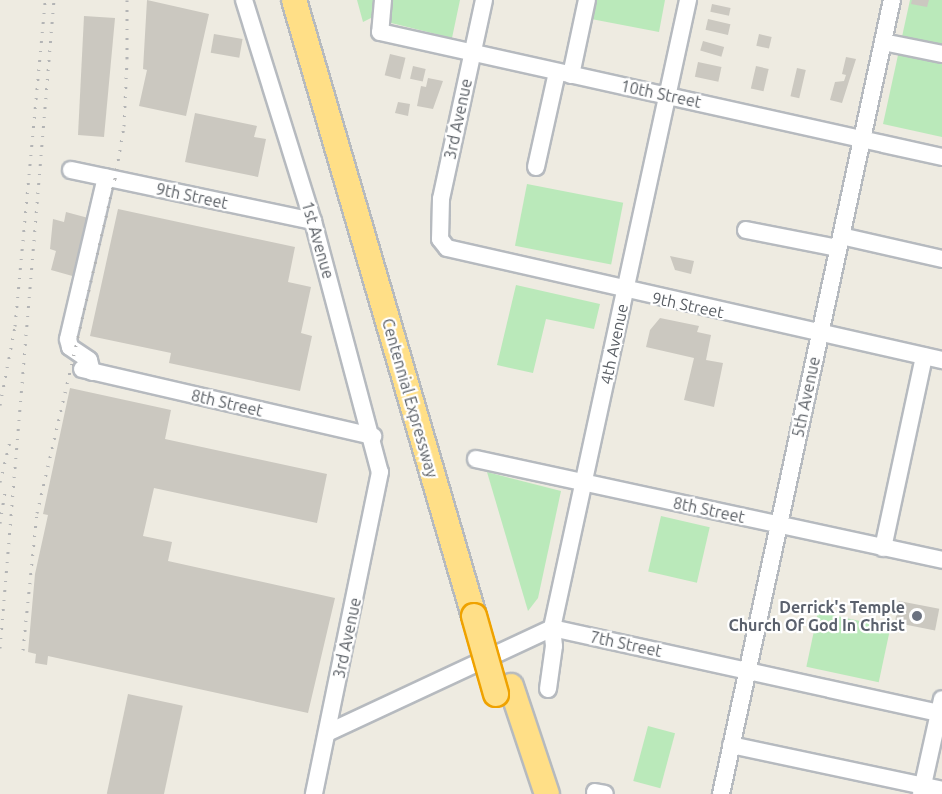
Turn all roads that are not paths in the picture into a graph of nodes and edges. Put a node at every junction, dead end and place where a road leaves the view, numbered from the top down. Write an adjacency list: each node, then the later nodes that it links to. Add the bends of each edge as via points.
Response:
1 (294, 0): 35 (highway, Centennial Expressway)
2 (311, 0): 35 (highway, Centennial Expressway)
3 (383, 0): 10 (street, 10th Street, via 380,32)
4 (484, 0): 10 (street, 3rd Avenue)
5 (587, 0): 12 (street)
6 (688, 0): 13 (street, 4th Avenue)
7 (892, 0): 9 (street, 5th Avenue)
8 (240, 1): 19 (street, 1st Avenue)
9 (883, 42): 11 (street); 14 (street, 5th Avenue)
10 (473, 52): 12 (street, 10th Street); 21 (street, 3rd Avenue, via 441,198)
11 (942, 54)
12 (564, 74): 13 (street, 10th Street); 16 (street)
13 (667, 95): 14 (street, 10th Street); 24 (street, 4th Avenue)
14 (862, 140): 15 (street, 10th Street); 22 (street, 5th Avenue)
15 (942, 157)
16 (536, 167)
17 (71, 170): 18 (street, 9th Street)
18 (106, 177): 19 (street, 9th Street); 28 (street, 8th Street, via 68,339 70,347 89,360 87,370)
19 (313, 222): 28 (street, 1st Avenue)
20 (746, 230): 22 (street)
21 (440, 239): 24 (street, 9th Street, via 455,252)
22 (839, 242): 23 (street); 25 (street, 5th Avenue)
23 (942, 259)
24 (625, 291): 25 (street, 9th Street); 31 (street, 4th Avenue)
25 (820, 334): 26 (street, 9th Street); 32 (street, 5th Avenue)
26 (924, 356): 27 (street, 9th Street); 33 (street)
27 (942, 360)
28 (373, 436): 30 (street, 1st Avenue)
29 (476, 459): 31 (street, 8th Street)
30 (380, 483): 41 (street, 3rd Avenue)
31 (584, 483): 32 (street, 8th Street); 36 (street, 4th Avenue)
32 (778, 524): 33 (street, 8th Street); 37 (street, 5th Avenue)
33 (883, 548): 34 (street, 8th Street)
34 (942, 560)
35 (482, 615): 39 (highway, Centennial Expressway, bridge)
36 (552, 628): 37 (street, 7th Street); 38 (street, 4th Avenue, via 554,646); 41 (street)
37 (747, 670): 40 (street, 7th Street); 42 (street, 5th Avenue)
38 (548, 689)
39 (504, 690): 46 (highway, Centennial Expressway); 47 (highway, Centennial Expressway)
40 (941, 709): 43 (street)
41 (327, 733): 45 (street, 3rd Avenue)
42 (731, 745): 43 (street); 48 (street, 5th Avenue)
43 (922, 790): 44 (street)
44 (942, 790)
45 (314, 794)
46 (531, 794)
47 (547, 794)
48 (721, 794)

